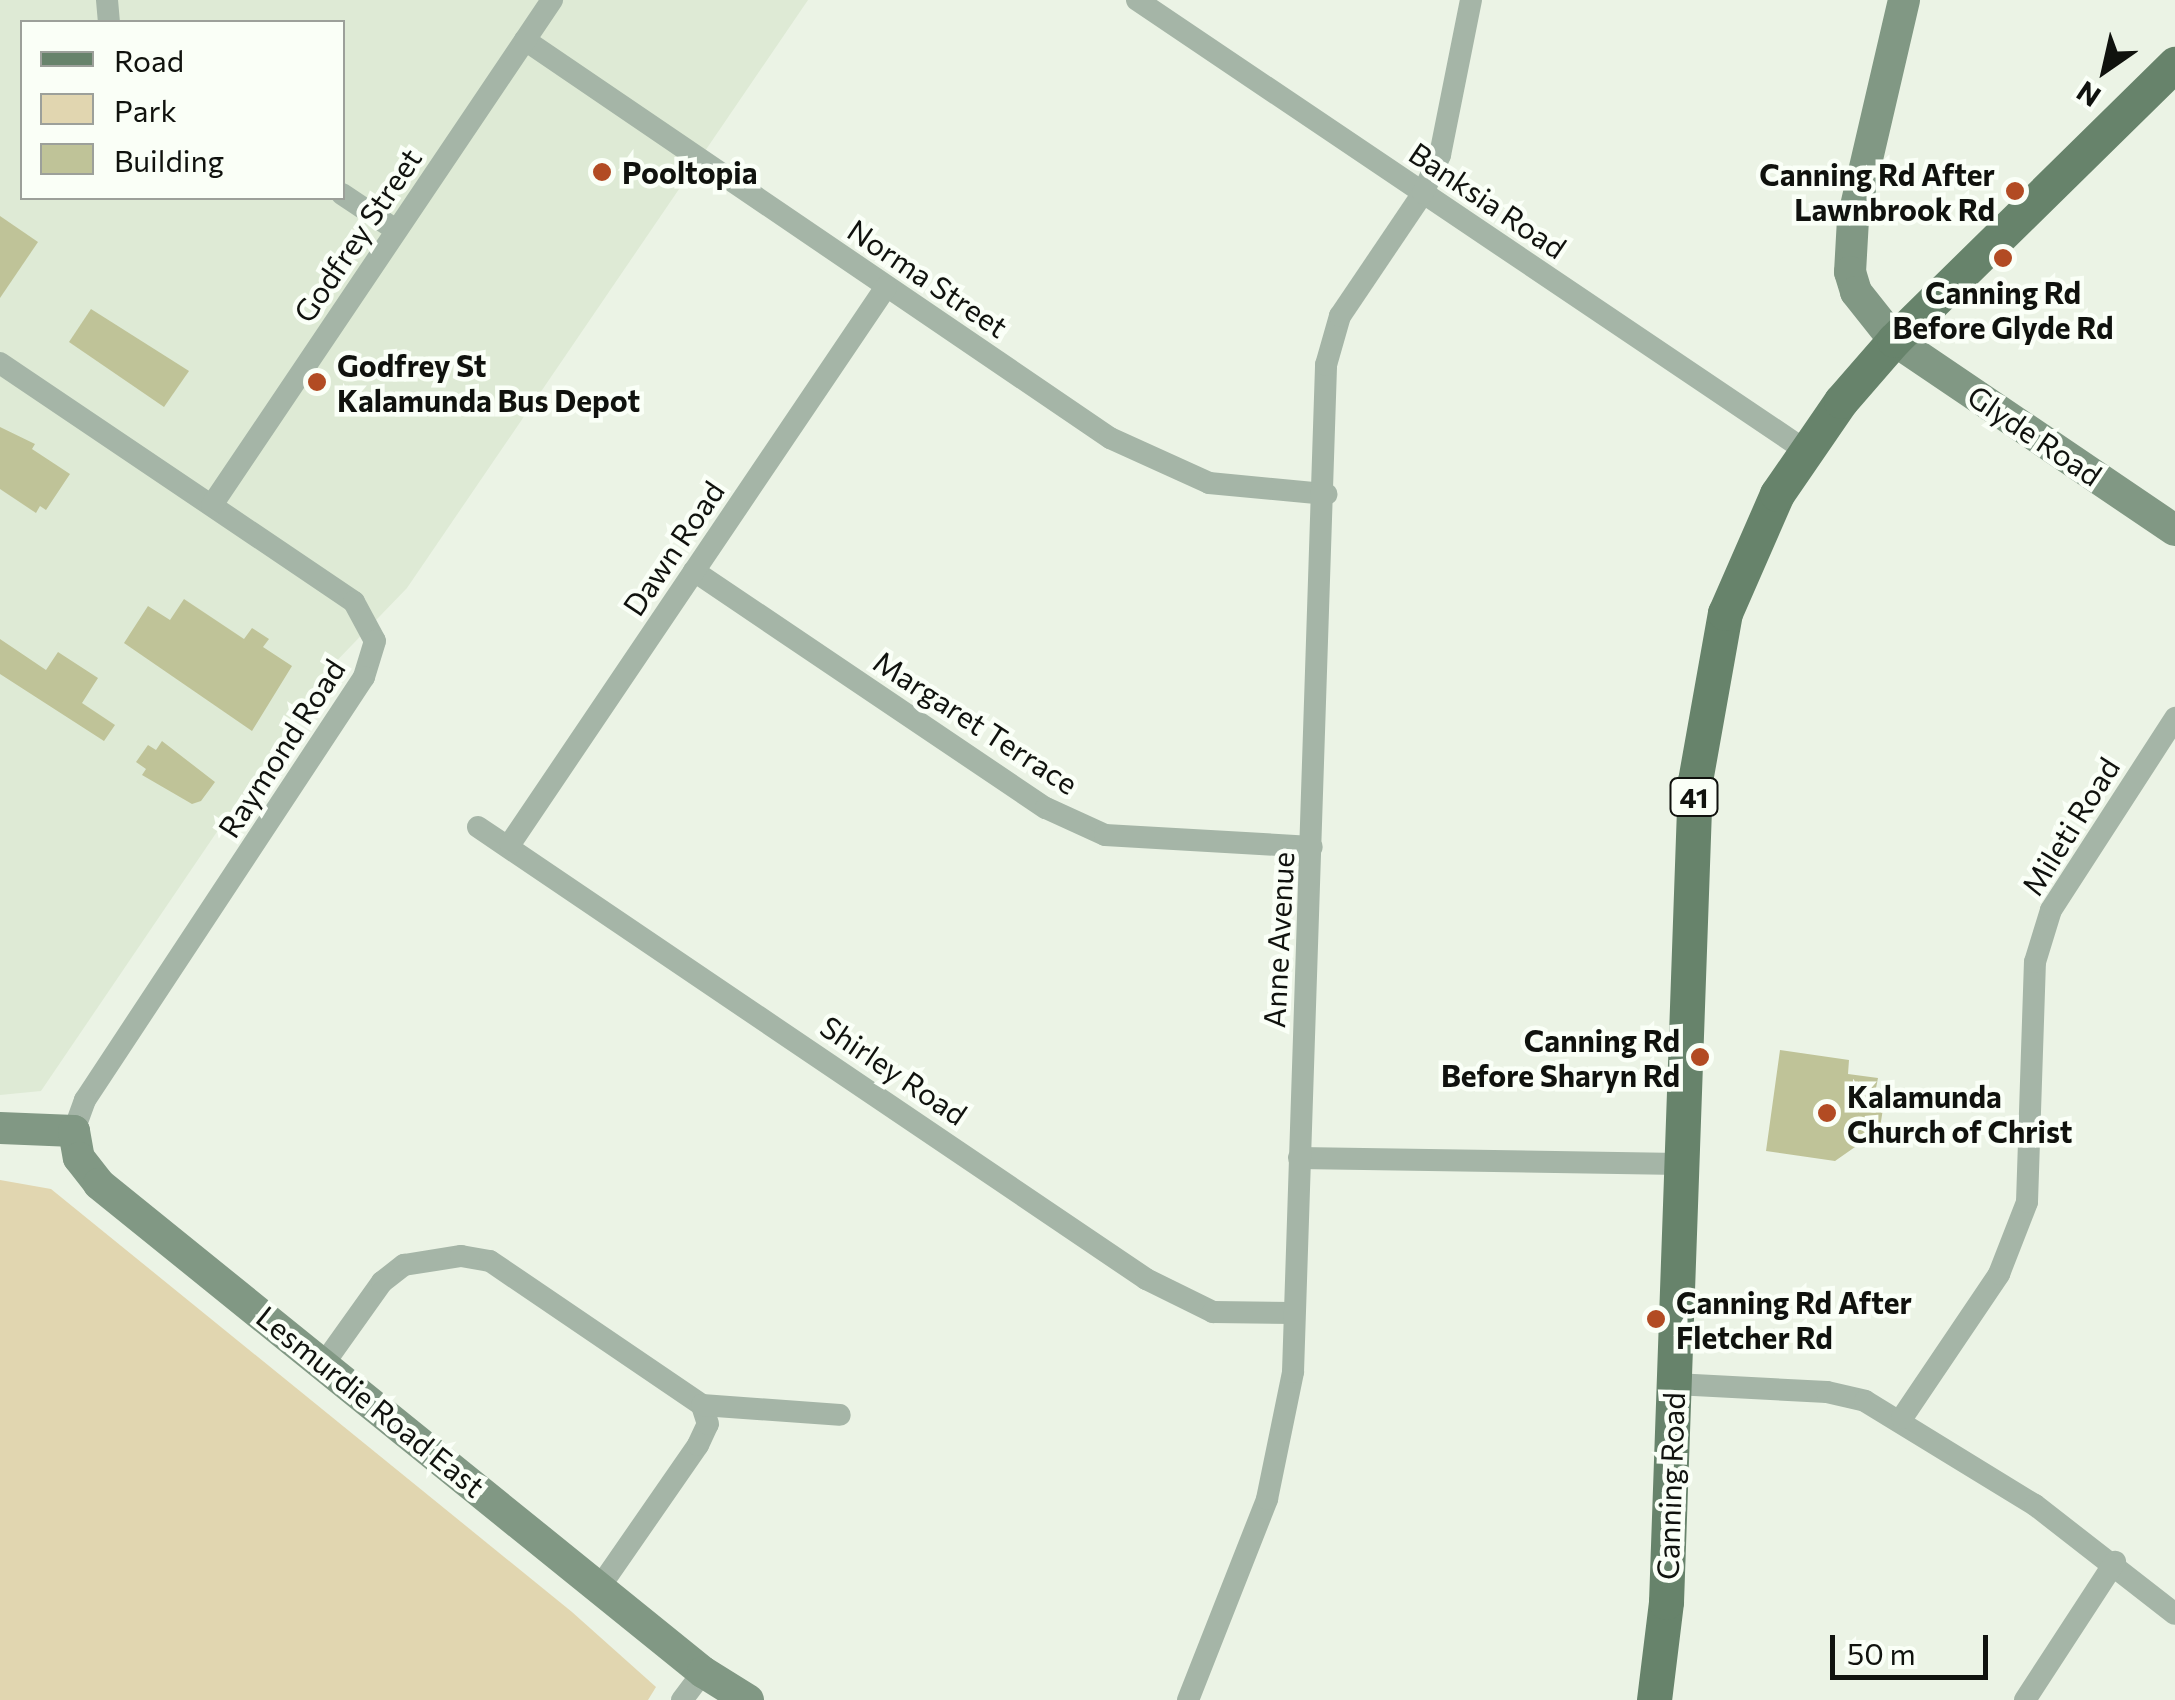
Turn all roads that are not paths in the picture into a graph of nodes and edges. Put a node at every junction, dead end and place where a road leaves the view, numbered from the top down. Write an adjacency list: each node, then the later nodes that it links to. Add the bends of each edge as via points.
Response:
1 (552, 0): 5 (street, Godfrey Street)
2 (1137, 0): 7 (street, Banksia Road)
3 (1471, 0): 7 (street, Anne Avenue, via 1445,136)
4 (1904, 0): 11 (street, Glyde Road, via 1849,249 1856,292)
5 (526, 40): 9 (street, Godfrey Street); 10 (street, Norma Street)
6 (2175, 64): 11 (main road, Canning Road / 41)
7 (1423, 193): 13 (street, Banksia Road); 14 (street, Anne Avenue, via 1354,292 1330,340)
8 (345, 196): 9 (street)
9 (396, 230): 15 (street, Godfrey Street)
10 (886, 287): 14 (street, Norma Street, via 1110,438 1209,483); 17 (street, Dawn Road)
11 (1894, 340): 13 (main road, Canning Road / 41); 16 (street, Glyde Road)
12 (0, 363): 15 (street, Raymond Road)
13 (1805, 450): 25 (main road, Canning Road / 41, via 1736,582 1704,704)
14 (1326, 494): 21 (street, Anne Avenue)
15 (212, 504): 23 (street, Raymond Road, via 354,602 372,630 374,658 85,1100)
16 (2175, 530)
17 (694, 571): 20 (street, Dawn Road); 21 (street, Margaret Terrace, via 1046,808 1105,835)
18 (2175, 718): 31 (street, Mileti Road, via 2051,910 2035,962 2026,1202 1998,1274)
19 (478, 827): 20 (street, Shirley Road)
20 (510, 844): 26 (street, Shirley Road, via 1146,1279 1213,1312)
21 (1312, 847): 24 (street, Anne Avenue)
22 (0, 1128): 23 (street)
23 (74, 1132): 27 (street, Lesmurdie Road East, via 78,1158 94,1180)
24 (1298, 1158): 25 (street); 26 (street, Anne Avenue)
25 (1680, 1164): 28 (main road, Canning Road / 41)
26 (1294, 1313): 38 (street, Anne Avenue, via 1294,1372 1267,1499)
27 (325, 1362): 29 (street, via 382,1282 404,1265 460,1256 490,1261); 33 (street, Lesmurdie Road East)
28 (1675, 1384): 31 (street, via 1828,1392); 39 (main road, Canning Road / 41)
29 (702, 1405): 30 (street); 33 (street, via 708,1424 698,1445)
30 (840, 1415)
31 (1902, 1418): 32 (street)
32 (2115, 1562): 34 (street); 40 (street)
33 (599, 1588): 35 (street, Lesmurdie Road East)
34 (2175, 1614)
35 (703, 1672): 36 (street); 37 (street, Lesmurdie Road East)
36 (682, 1700)
37 (748, 1700)
38 (1188, 1700)
39 (1654, 1700)
40 (2024, 1700)

